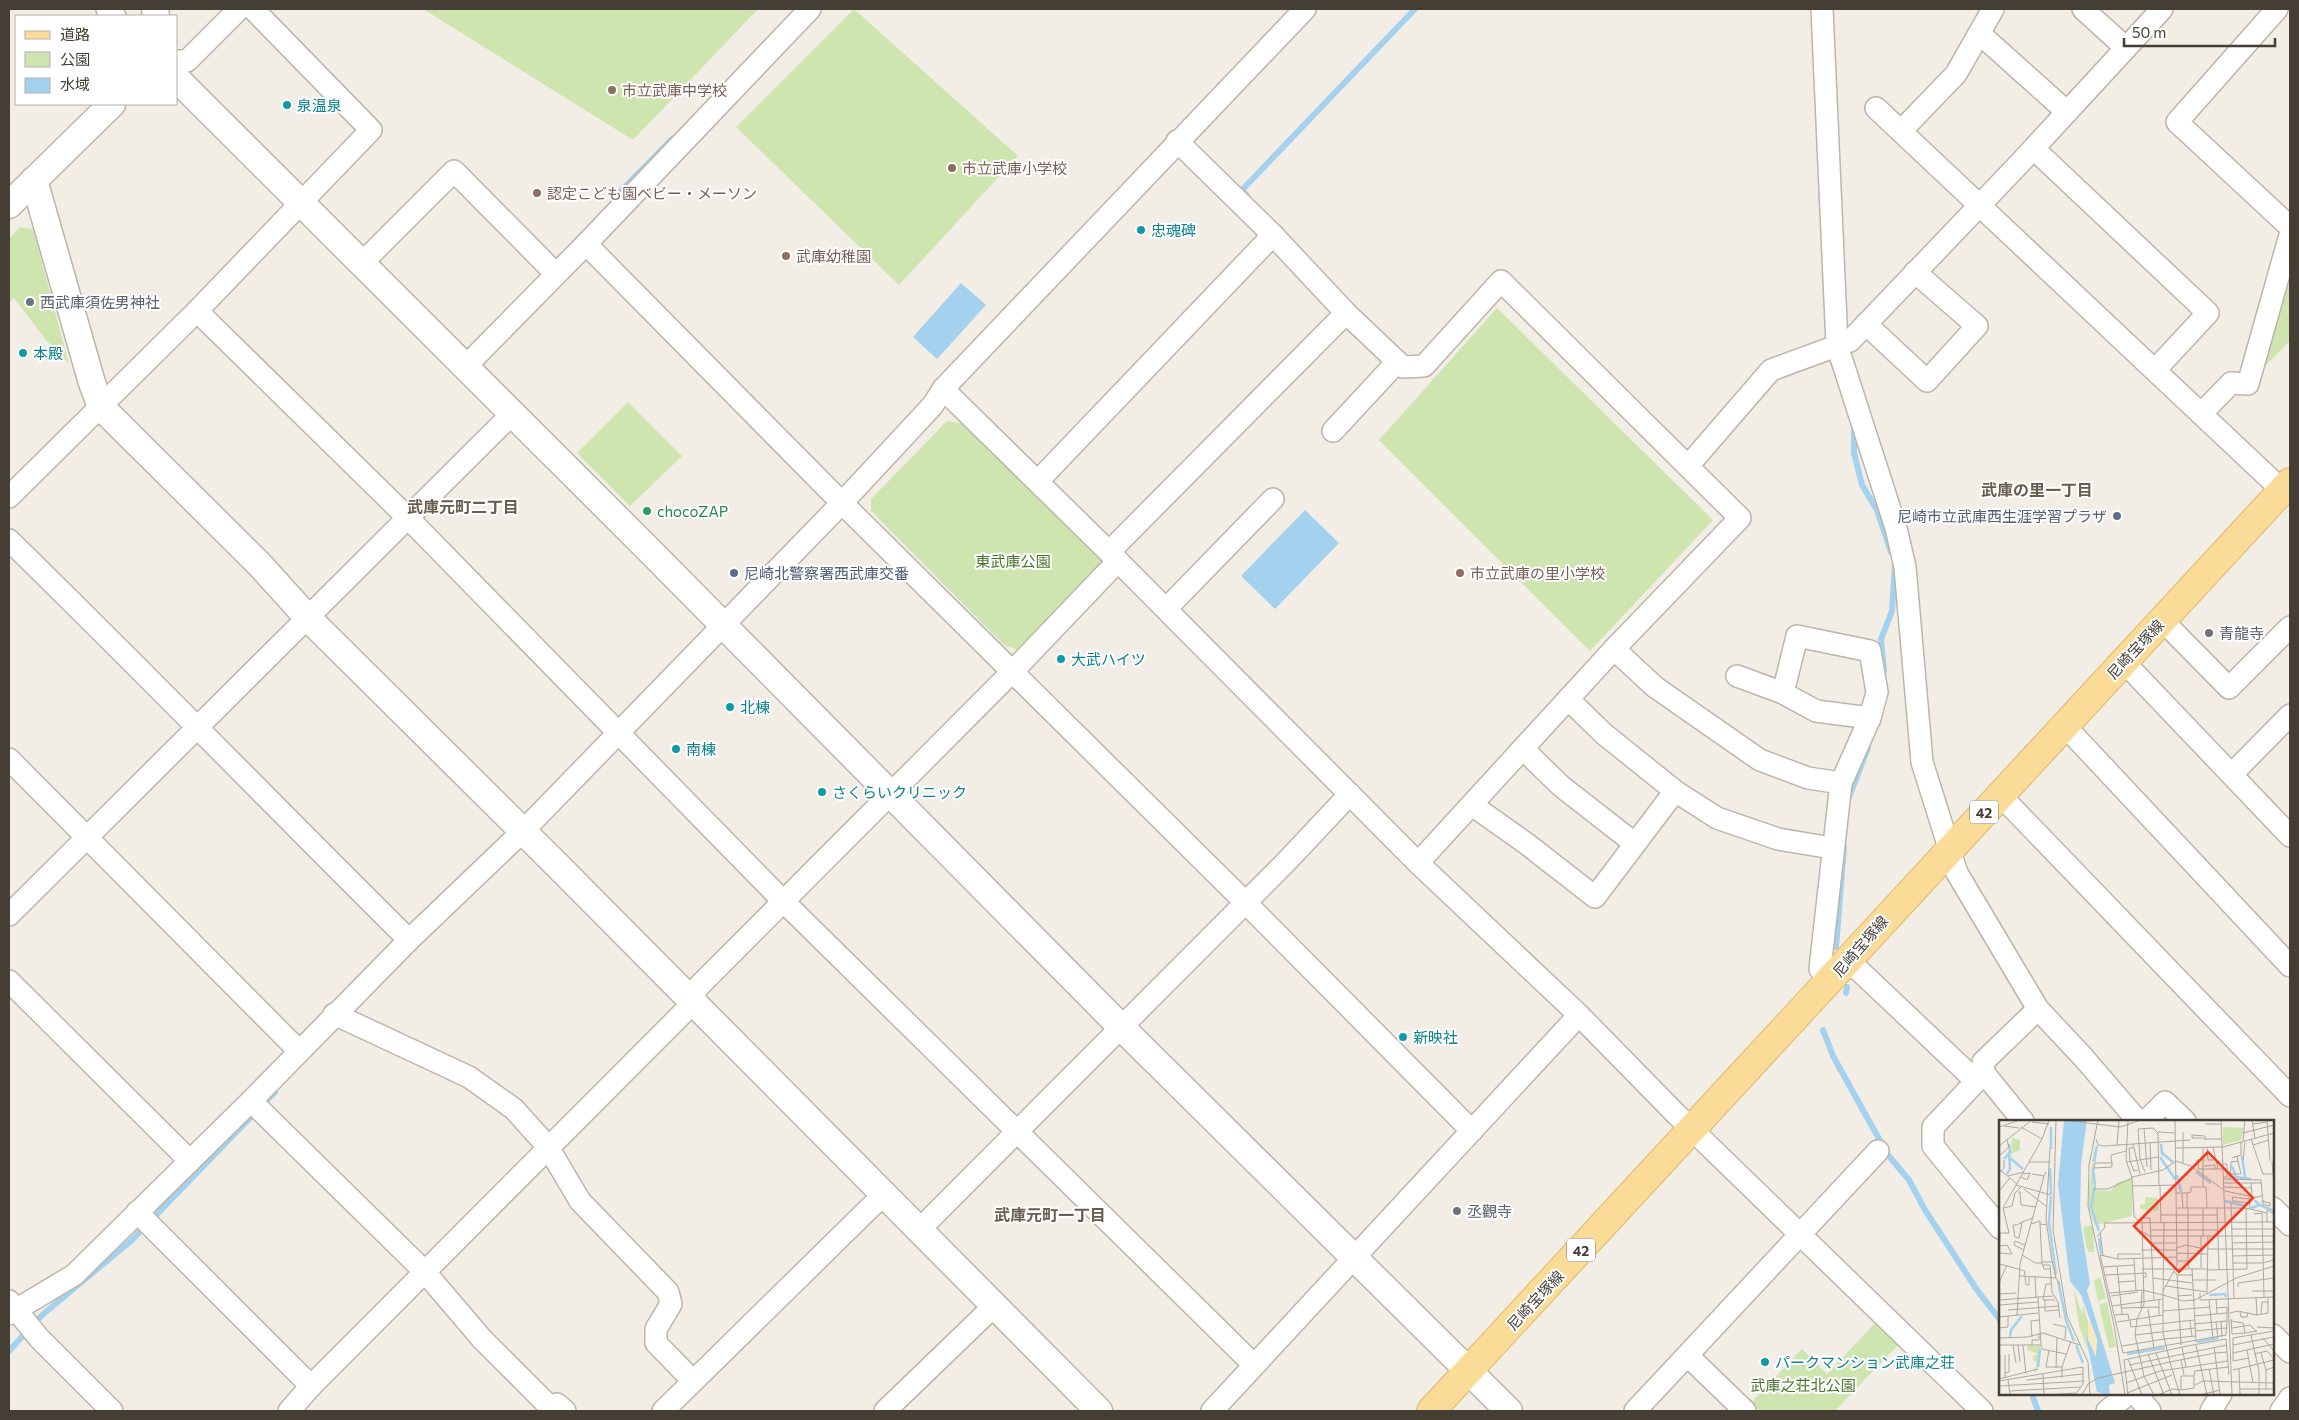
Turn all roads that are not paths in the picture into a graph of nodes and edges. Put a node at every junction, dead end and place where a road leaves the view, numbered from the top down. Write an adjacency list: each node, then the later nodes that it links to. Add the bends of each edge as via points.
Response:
1 (239, 9): 12 (street, via 187,61)
2 (252, 9): 21 (street, via 371,130)
3 (810, 9): 27 (street)
4 (1822, 9): 34 (street)
5 (1993, 9): 10 (street)
6 (2083, 9): 11 (street)
7 (2162, 9): 11 (street)
8 (2277, 9): 24 (street, via 2177,122)
9 (1294, 12): 18 (street)
10 (1980, 34): 16 (street); 17 (street, via 1956,74)
11 (2126, 48): 16 (street)
12 (178, 61)
13 (178, 80): 21 (street)
14 (111, 105): 20 (street)
15 (1876, 108): 17 (street)
16 (2067, 112): 19 (street)
17 (1901, 131): 22 (street)
18 (1177, 141): 25 (street); 38 (street)
19 (2034, 149): 22 (street); 37 (street, via 2208,314)
20 (34, 180): 23 (street); 39 (street)
21 (300, 204): 28 (street); 31 (street)
22 (1981, 204): 29 (street); 37 (street)
23 (9, 205)
24 (2290, 226)
25 (1273, 235): 32 (street); 44 (street)
26 (2290, 235): 40 (street, via 2248,384 2231,382)
27 (586, 244): 30 (street); 48 (street)
28 (361, 264): 30 (street, via 454,171); 36 (street)
29 (1915, 272): 33 (street); 33 (street, via 1977,326 1928,381)
30 (556, 274): 36 (street)
31 (197, 311): 39 (street); 49 (street)
32 (1346, 313): 35 (street); 51 (street)
33 (1866, 324): 34 (street, via 1850,341)
34 (1837, 345): 43 (street, via 1771,370); 81 (street, via 1896,528 1905,567 1922,762)
35 (1397, 362): 42 (street); 43 (street, via 1403,368 1424,366 1501,281)
36 (464, 368): 41 (street)
37 (2155, 370): 40 (street)
38 (943, 388): 44 (street); 48 (street, via 933,405)
39 (101, 407): 46 (street); 53 (street, via 260,564)
40 (2201, 414): 45 (street)
41 (511, 415): 49 (street); 55 (street)
42 (1333, 431)
43 (1688, 466): 57 (street, via 1740,518)
44 (1038, 481): 51 (street)
45 (2286, 486): 54 (main road, 尼崎宝塚線 / 42)
46 (9, 497)
47 (1273, 499): 52 (street)
48 (842, 503): 55 (street); 59 (street)
49 (409, 519): 53 (street); 67 (street)
50 (9, 540): 66 (street, via 102,630)
51 (1114, 556): 52 (street); 59 (street)
52 (1166, 609): 74 (street)
53 (308, 618): 66 (street); 77 (street)
54 (2162, 620): 56 (street, via 2229,688); 58 (main road, 尼崎宝塚線 / 42)
55 (723, 626): 67 (street); 73 (street)
56 (2290, 627)
57 (1614, 649): 62 (street); 71 (street, via 1655,687 1760,760 1808,778)
58 (2124, 662): 65 (main road, 尼崎宝塚線 / 42); 70 (street)
59 (1012, 672): 73 (street); 85 (street)
60 (1737, 676): 61 (street)
61 (1783, 693): 64 (street, via 1816,711); 64 (street, via 1797,636 1870,651 1877,692)
62 (1568, 699): 68 (street); 72 (street, via 1604,734)
63 (2290, 715): 70 (street)
64 (1870, 718): 71 (street)
65 (2064, 725): 75 (main road, 尼崎宝塚線 / 42); 89 (street)
66 (196, 729): 79 (street); 87 (street)
67 (618, 733): 77 (street); 84 (street)
68 (1523, 749): 76 (street); 80 (street, via 1562,786)
69 (9, 759): 79 (street)
70 (2232, 774): 78 (street)
71 (1841, 782): 82 (street)
72 (1675, 791): 80 (street); 82 (street, via 1717,818 1778,839)
73 (889, 794): 84 (street); 96 (street)
74 (1350, 794): 83 (street); 85 (street)
75 (2000, 795): 81 (main road, 尼崎宝塚線 / 42); 99 (street)
76 (1472, 805): 80 (street, via 1595,897); 83 (street)
77 (523, 831): 87 (street); 92 (street)
78 (2290, 836)
79 (87, 837): 86 (street); 97 (street)
80 (1634, 843)
81 (1950, 847): 88 (main road, 尼崎宝塚線 / 42); 93 (street, via 1957,873)
82 (1832, 848): 91 (street, via 1820,969)
83 (1418, 863): 95 (street)
84 (783, 901): 92 (street, via 697,988); 106 (street)
85 (1246, 903): 96 (street); 107 (street)
86 (9, 915)
87 (409, 940): 94 (street)
88 (1847, 959): 91 (main road, 尼崎宝塚線 / 42); 98 (street)
89 (2290, 966)
90 (9, 981): 110 (street)
91 (1830, 981): 105 (main road, 尼崎宝塚線 / 42)
92 (692, 1004): 108 (street); 111 (street)
93 (2038, 1010): 98 (street, via 1983,1062); 102 (street)
94 (334, 1014): 97 (street); 108 (street, via 470,1077 514,1109)
95 (1579, 1015): 105 (street); 107 (street)
96 (1122, 1028): 106 (street); 118 (street)
97 (299, 1051): 100 (street)
98 (1980, 1077): 101 (street); 115 (street, via 1933,1127 1933,1146)
99 (2290, 1096)
100 (251, 1101): 110 (street); 119 (street)
101 (2022, 1120)
102 (2137, 1120)
103 (2147, 1120): 104 (street, via 2165,1102)
104 (2184, 1120)
105 (1694, 1130): 117 (street); 126 (main road, 尼崎宝塚線 / 42)
106 (1018, 1131): 116 (street); 125 (street)
107 (1472, 1131): 118 (street)
108 (548, 1147): 119 (street); 127 (street, via 580,1201 668,1292 671,1304 656,1329 656,1344)
109 (1878, 1151): 117 (street)
110 (188, 1160): 113 (street)
111 (884, 1194): 116 (street); 127 (street)
112 (2274, 1209): 114 (street)
113 (137, 1212): 121 (street, via 74,1275); 128 (street)
114 (2290, 1225)
115 (1999, 1227)
116 (919, 1230): 120 (street)
117 (1800, 1234): 124 (street); 144 (street)
118 (1354, 1257): 125 (street); 126 (street)
119 (424, 1271): 128 (street); 136 (street, via 482,1339 552,1409 558,1404)
120 (994, 1306): 133 (street); 138 (street)
121 (11, 1308): 134 (street)
122 (2274, 1336): 123 (street)
123 (2290, 1352)
124 (1688, 1356): 142 (street); 143 (street)
125 (1254, 1365): 139 (street)
126 (1468, 1371): 140 (main road, 尼崎宝塚線 / 42); 141 (street)
127 (693, 1381): 137 (street)
128 (311, 1386): 135 (street)
129 (2127, 1395): 145 (street)
130 (2137, 1395): 146 (street)
131 (2220, 1395): 147 (street)
132 (2290, 1398): 148 (street)
133 (889, 1410)
134 (112, 1411)
135 (289, 1411)
136 (565, 1411)
137 (663, 1411)
138 (1100, 1411)
139 (1212, 1411)
140 (1431, 1411)
141 (1510, 1411)
142 (1635, 1411)
143 (1745, 1411)
144 (1982, 1411)
145 (2107, 1411)
146 (2150, 1411)
147 (2212, 1411)
148 (2280, 1411)

